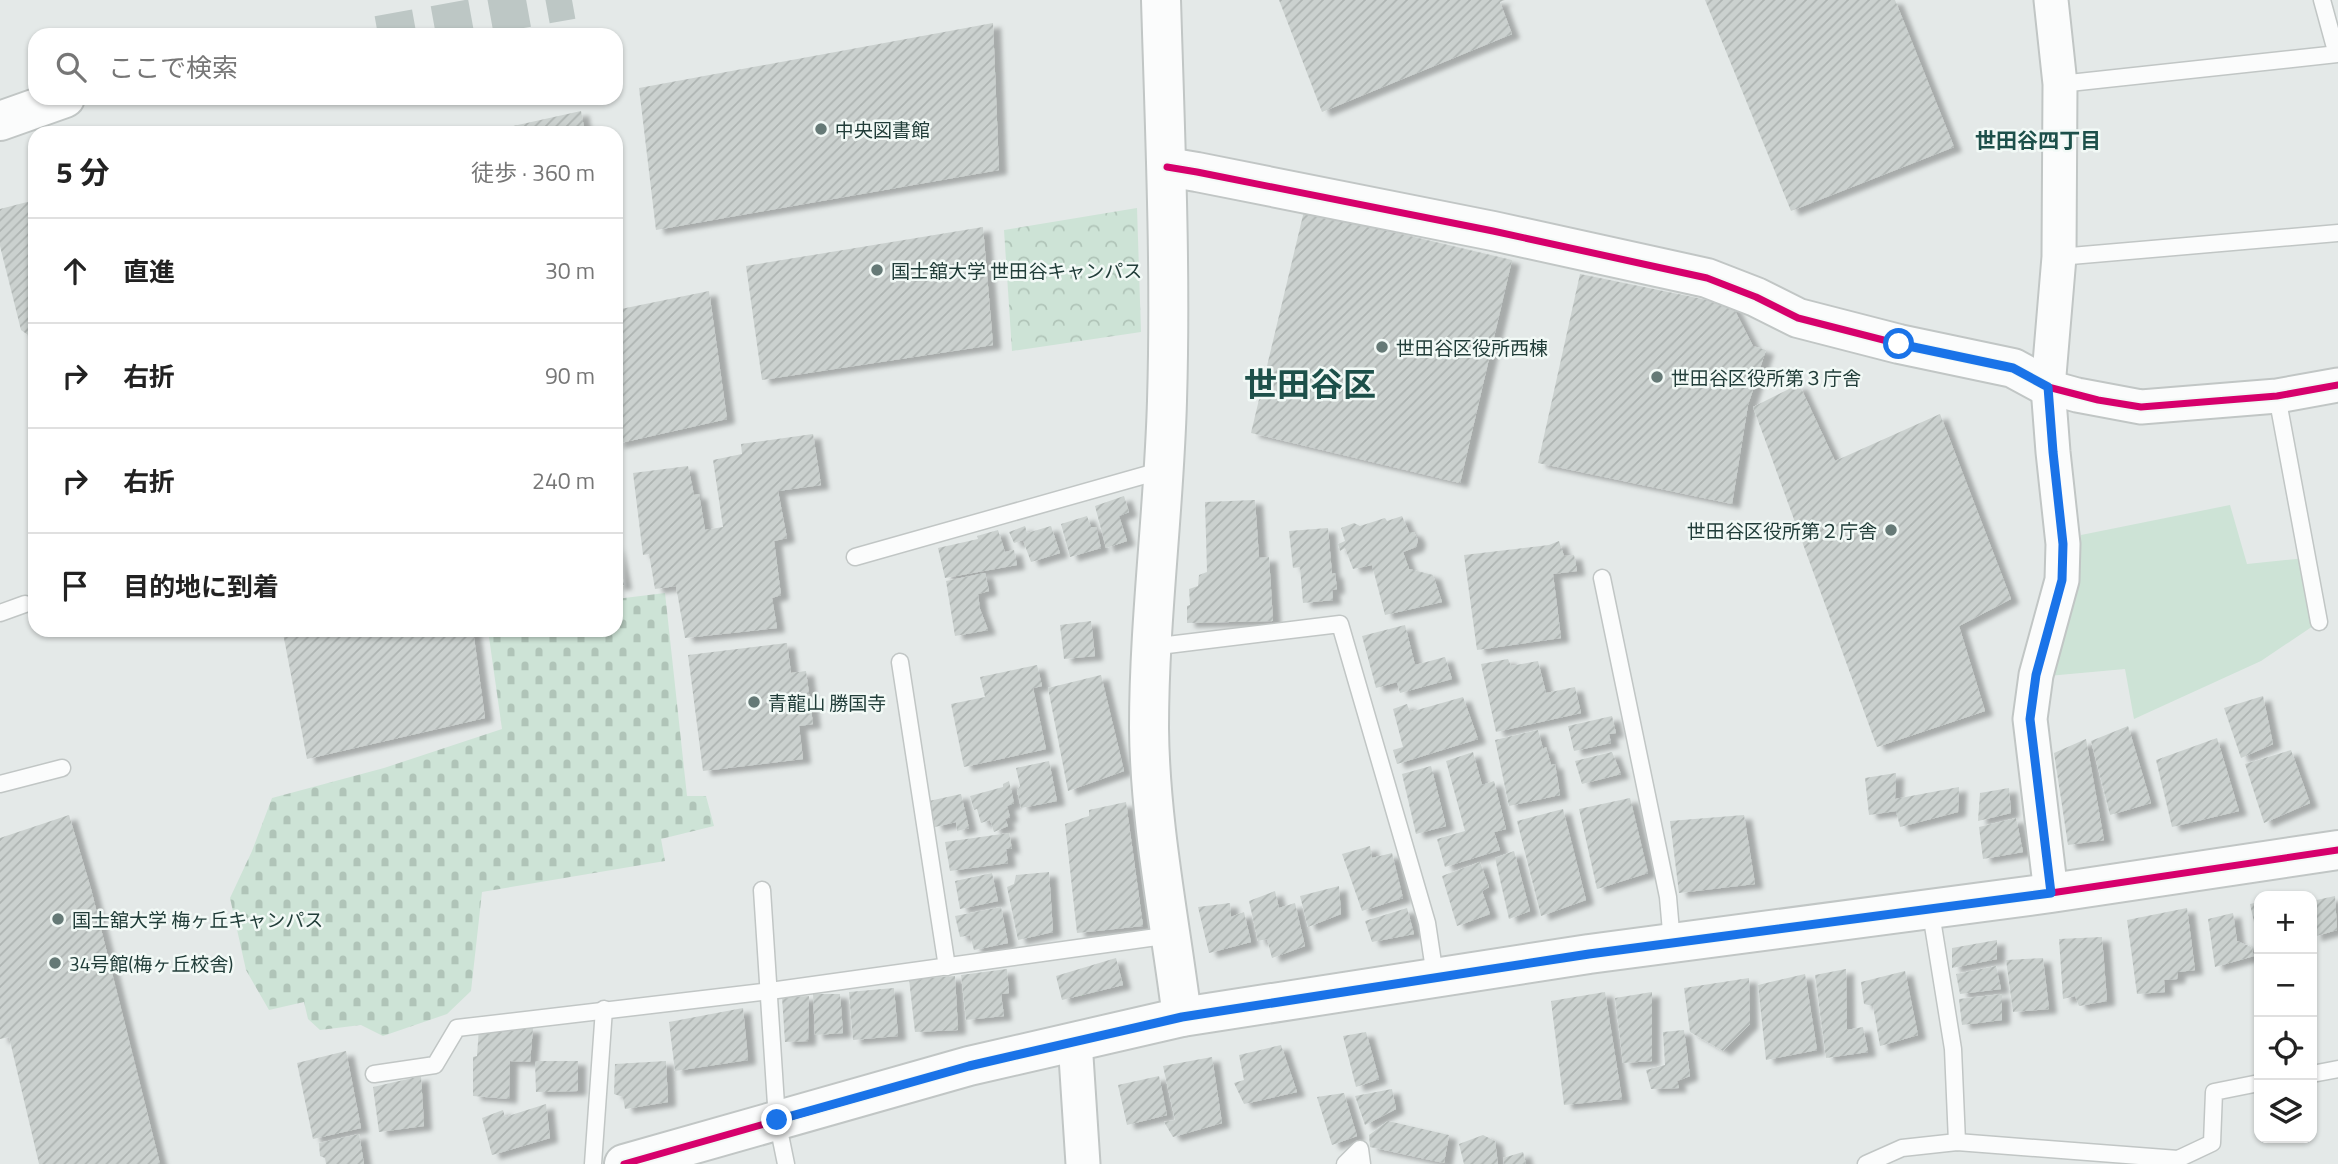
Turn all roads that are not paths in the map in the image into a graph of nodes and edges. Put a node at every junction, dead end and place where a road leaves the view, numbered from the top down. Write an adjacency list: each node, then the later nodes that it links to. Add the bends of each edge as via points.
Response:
1 (1161, 0): 8 (street)
2 (2051, 0): 5 (street)
3 (2322, 0): 4 (lane)
4 (2338, 52): 5 (lane)
5 (2060, 84): 10 (street)
6 (45, 105): 7 (street)
7 (0, 121)
8 (1167, 167): 12 (street, via 1707,278 1798,318 2013,368); 14 (street)
9 (2338, 233): 10 (lane)
10 (2059, 257): 12 (street)
11 (2338, 385): 13 (street)
12 (2048, 387): 13 (street, via 2141,407); 26 (street, via 2063,544 2062,580 2036,675 2030,719)
13 (2277, 396): 19 (lane)
14 (1163, 470): 15 (lane); 20 (street)
15 (855, 557)
16 (1602, 578): 29 (lane, via 1668,897)
17 (25, 604): 18 (lane)
18 (0, 613)
19 (2319, 622)
20 (1151, 648): 28 (street, via 1153,806); 31 (lane, via 1340,624 1427,923)
21 (900, 662): 30 (lane)
22 (62, 768): 23 (lane)
23 (0, 784)
24 (2338, 850): 26 (street)
25 (762, 890): 32 (lane)
26 (2051, 893): 27 (street)
27 (1930, 907): 29 (street); 41 (lane, via 1953,1049)
28 (1171, 935): 30 (lane); 34 (street)
29 (1672, 943): 31 (street)
30 (947, 967): 32 (lane)
31 (1435, 976): 34 (street)
32 (770, 991): 33 (lane); 40 (lane)
33 (604, 1009): 38 (lane, via 457,1028 435,1065); 45 (lane)
34 (1182, 1017): 35 (street)
35 (1075, 1041): 40 (street); 48 (street)
36 (2338, 1069): 37 (lane)
37 (2317, 1073)
38 (374, 1074)
39 (2254, 1084): 44 (lane, via 2214,1091 2212,1143)
40 (777, 1120): 46 (street); 47 (lane)
41 (1957, 1142): 42 (lane); 43 (lane)
42 (1916, 1146): 51 (lane); 52 (lane)
43 (2015, 1146): 44 (lane); 53 (lane)
44 (2178, 1162)
45 (593, 1164)
46 (624, 1164)
47 (786, 1164)
48 (1083, 1164)
49 (1345, 1164): 50 (lane, via 1360,1149)
50 (1362, 1164)
51 (1866, 1164)
52 (1916, 1164)
53 (2015, 1164)

